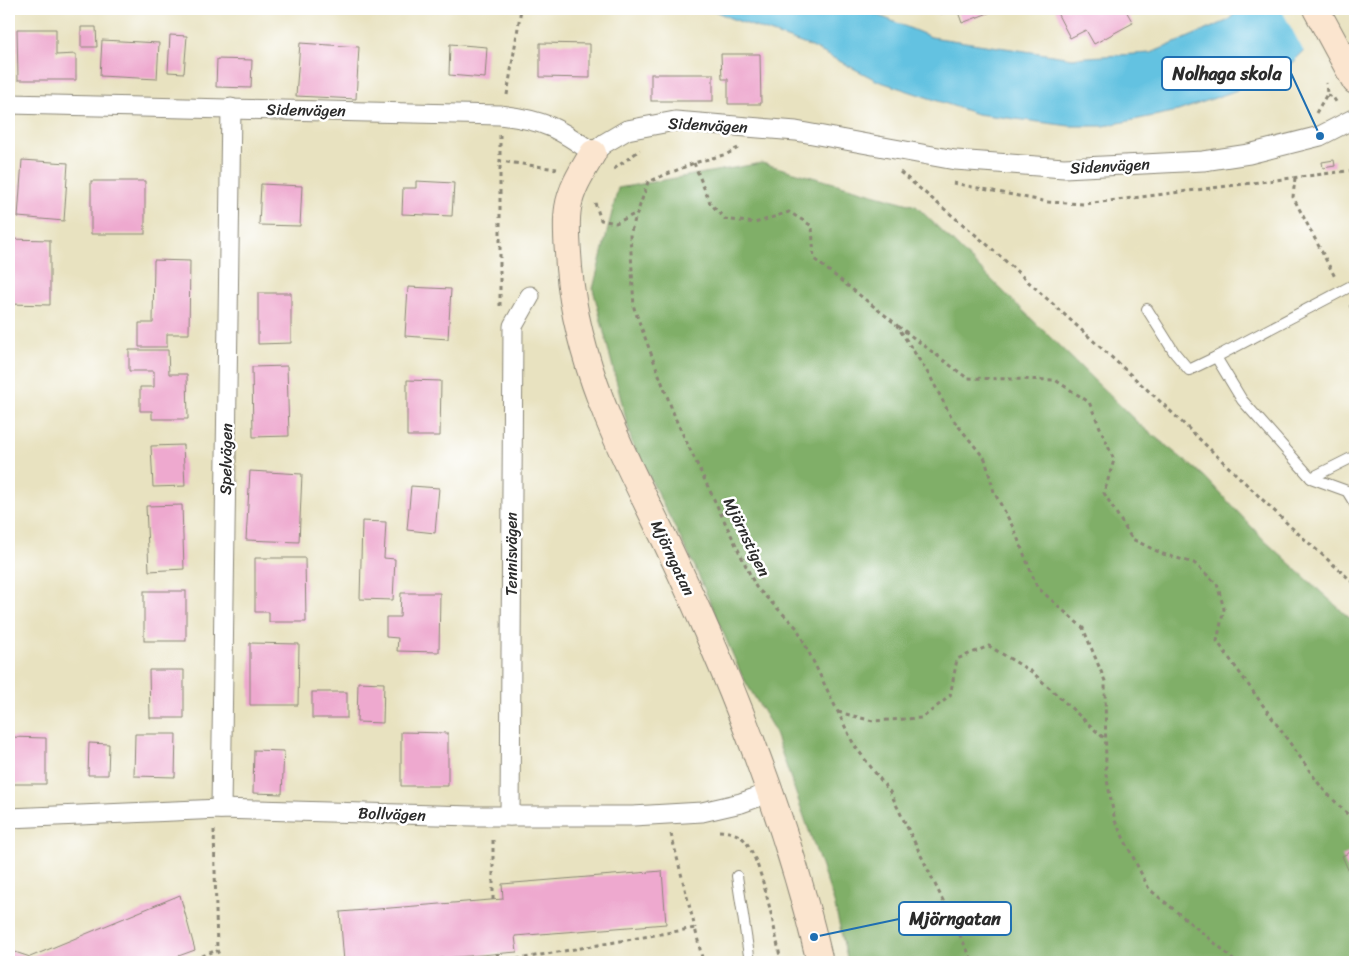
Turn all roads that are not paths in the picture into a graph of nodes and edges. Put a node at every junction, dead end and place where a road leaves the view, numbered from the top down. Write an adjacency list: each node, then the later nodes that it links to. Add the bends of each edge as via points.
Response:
1 (1316, 9): 2 (street)
2 (1350, 72)
3 (9, 104): 4 (street, Sidenvägen)
4 (231, 108): 6 (street, Sidenvägen, via 500,115 552,125); 15 (street, Spelvägen)
5 (1355, 118): 6 (street, Sidenvägen, via 1320,136 1248,154 1203,161 1064,168 955,160 796,131 675,121 627,130)
6 (594, 153): 14 (street, Mjörngatan, via 577,180 568,207 567,244 572,298 583,351 604,411 722,666)
7 (1355, 284): 10 (lane)
8 (530, 296): 16 (street, Tennisvägen, via 513,326)
9 (1146, 309): 10 (lane, via 1190,370)
10 (1216, 357): 12 (lane, via 1242,400)
11 (1355, 456): 12 (lane)
12 (1311, 478): 13 (lane, via 1347,491)
13 (1355, 504)
14 (772, 792): 16 (street, Bollvägen, via 702,812 633,816); 20 (street, Mjörngatan)
15 (218, 810): 16 (street, Bollvägen); 17 (street, Bollvägen)
16 (510, 816)
17 (9, 818)
18 (737, 876): 19 (lane)
19 (750, 962)
20 (820, 962)

